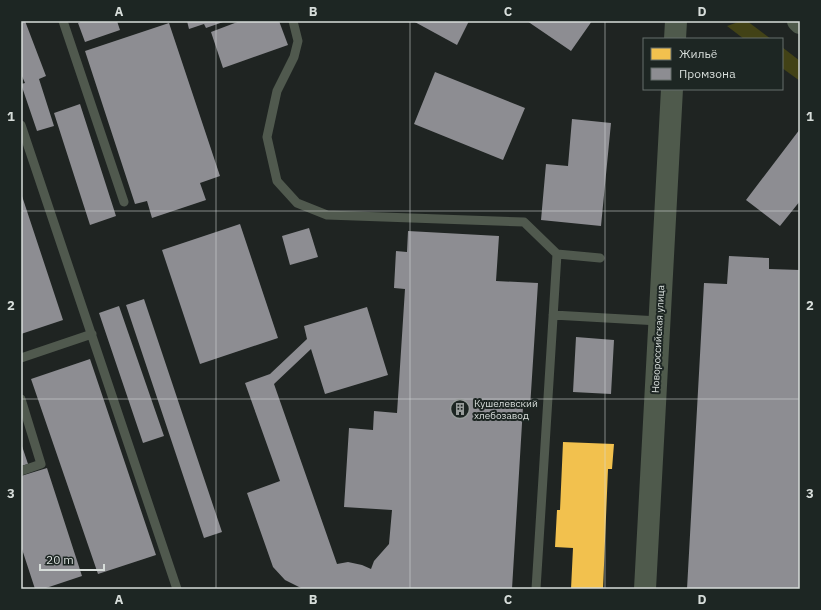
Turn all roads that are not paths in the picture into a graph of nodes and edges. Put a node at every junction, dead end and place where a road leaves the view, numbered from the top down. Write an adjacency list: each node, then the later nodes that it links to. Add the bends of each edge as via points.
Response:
1 (63, 21): 10 (lane)
2 (293, 21): 11 (lane, via 298,41 294,57 277,91 267,137 277,181 297,202 327,215 524,222)
3 (663, 21): 5 (main road)
4 (676, 21): 6 (main road)
5 (662, 38)
6 (675, 38)
7 (660, 90): 14 (main road, Новороссийская улица)
8 (672, 90): 14 (main road, Новороссийская улица)
9 (21, 125): 15 (lane)
10 (124, 202)
11 (557, 254): 12 (lane); 13 (lane)
12 (600, 258)
13 (554, 315): 14 (lane); 20 (lane)
14 (653, 321): 21 (main road, Новороссийская улица); 22 (main road, Новороссийская улица)
15 (92, 334): 16 (lane); 19 (lane)
16 (21, 358)
17 (21, 399): 18 (lane, via 41,464)
18 (21, 470)
19 (177, 589)
20 (536, 589)
21 (633, 589)
22 (645, 589)

